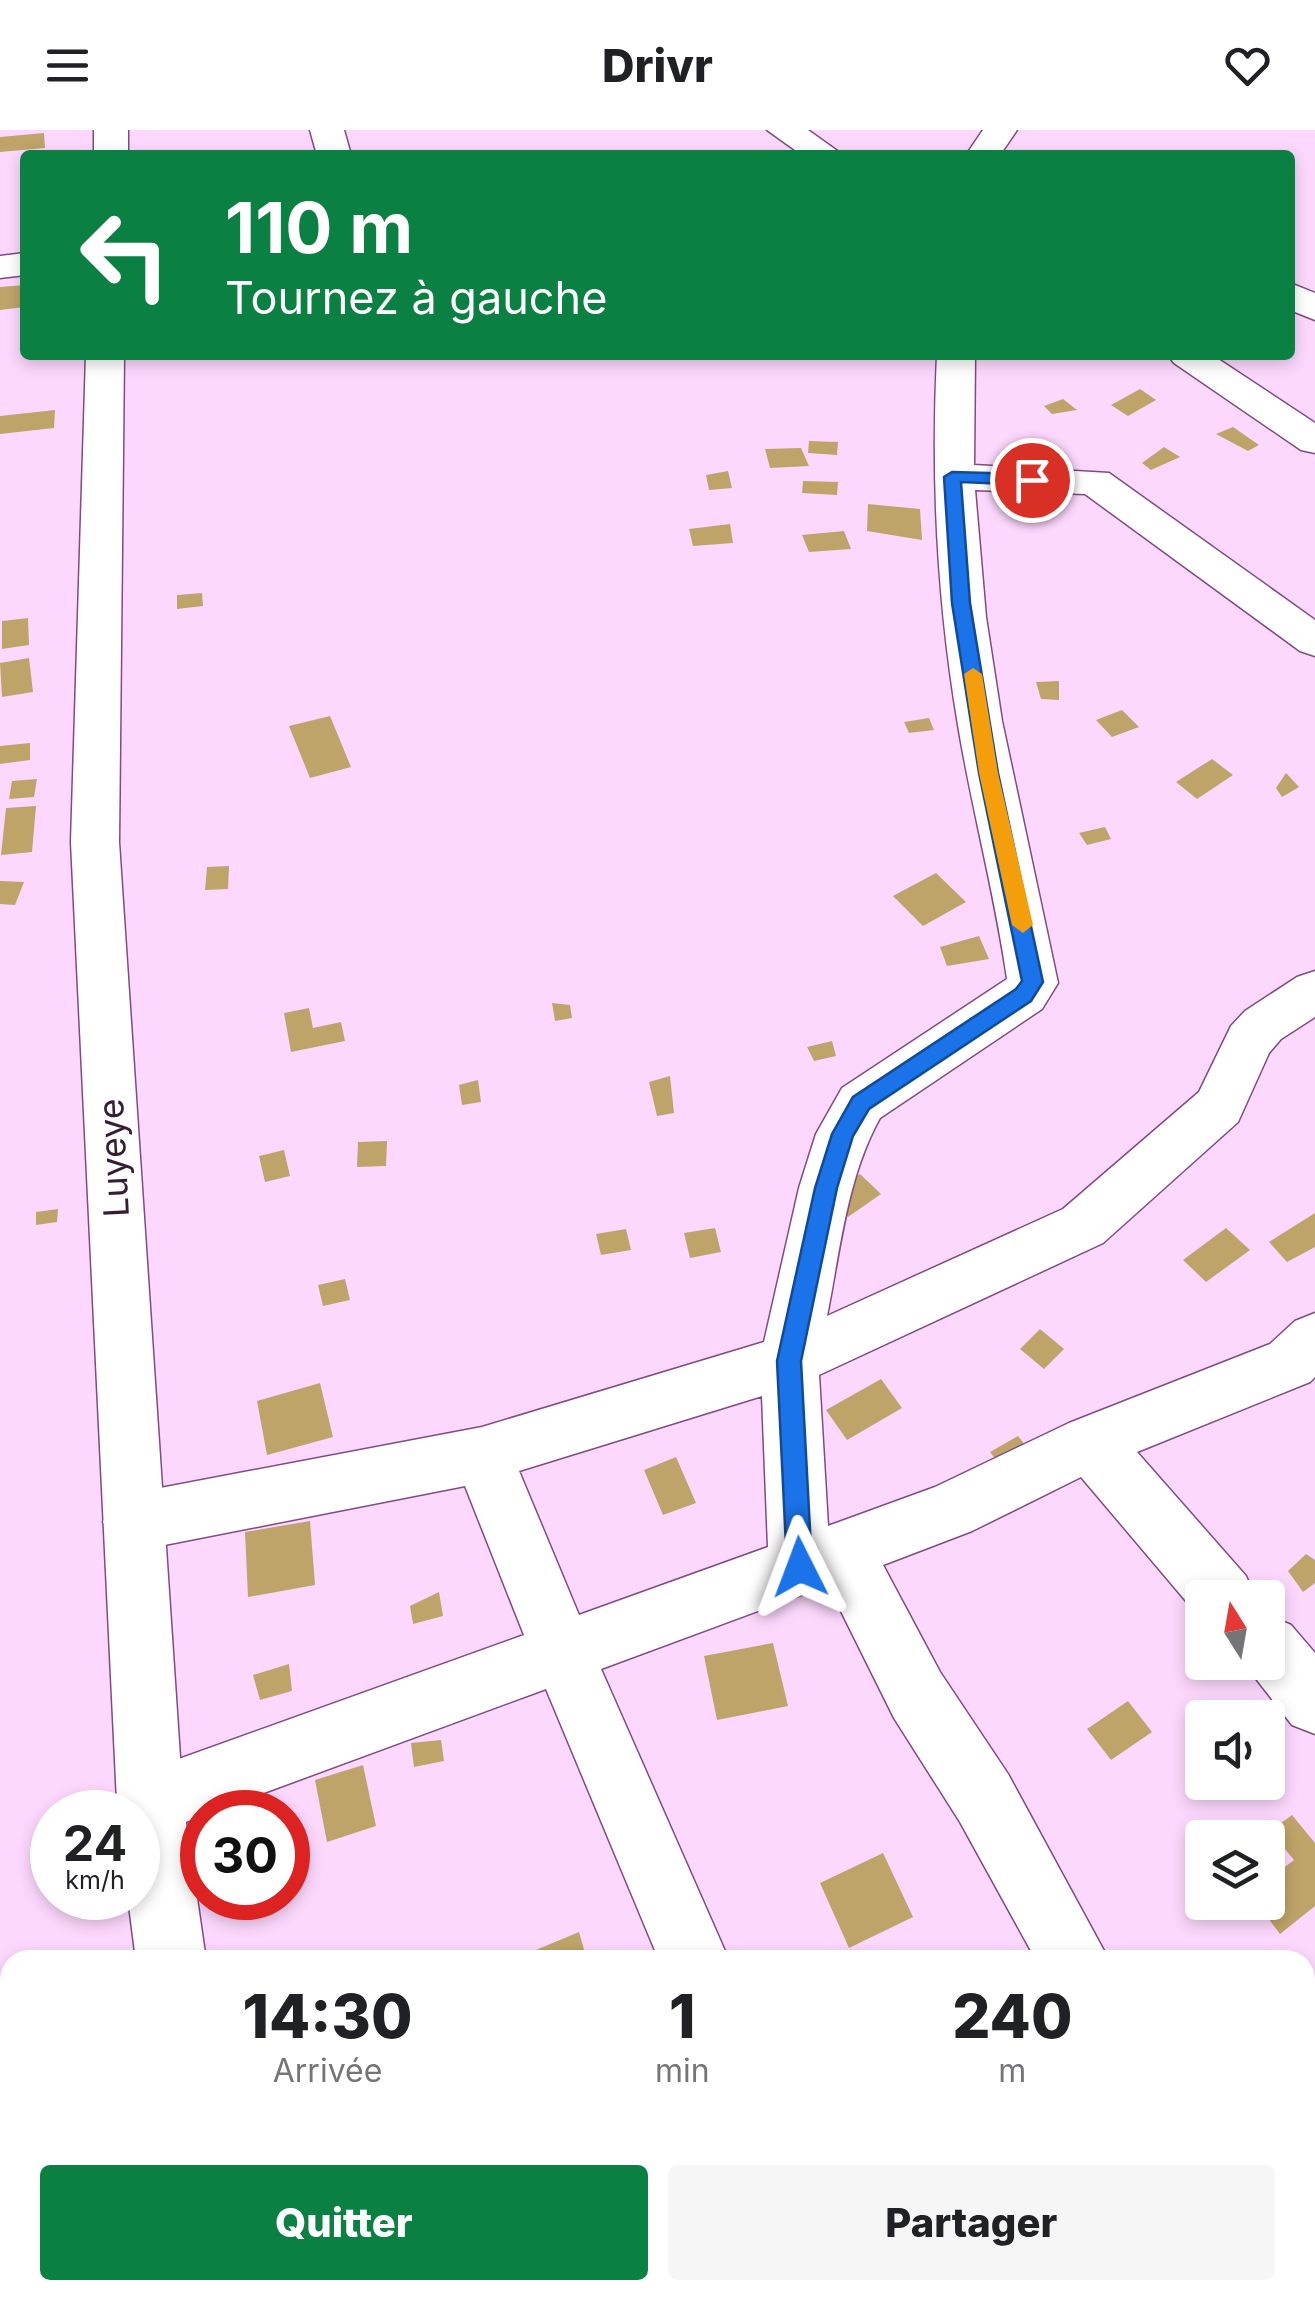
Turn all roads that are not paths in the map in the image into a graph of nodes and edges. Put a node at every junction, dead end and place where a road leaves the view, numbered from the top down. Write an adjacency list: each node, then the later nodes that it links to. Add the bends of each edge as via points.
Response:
1 (784, 130): 2 (street)
2 (818, 150)
3 (105, 360): 14 (street, Luyeye, via 94,842)
4 (956, 360): 7 (street)
5 (1195, 360): 6 (street)
6 (1315, 440)
7 (952, 477): 8 (street, via 1095,482); 11 (street, via 961,603 988,773 1033,982 1024,995 861,1103 826,1188)
8 (1315, 641)
9 (1306, 1011): 11 (street, via 1262,1025 1219,1107 1083,1226)
10 (1315, 1339): 12 (street, via 1290,1363)
11 (789, 1361): 13 (street); 15 (street)
12 (1090, 1442): 15 (street, via 950,1511); 16 (street)
13 (482, 1456): 14 (street); 17 (street)
14 (134, 1522): 20 (street, Luyeye)
15 (821, 1559): 17 (street); 25 (street, via 984,1798)
16 (1209, 1580)
17 (563, 1654): 21 (street); 24 (street)
18 (1285, 1667): 19 (street)
19 (1315, 1702)
20 (149, 1790)
21 (160, 1798)
22 (160, 1881): 23 (street, Luyeye)
23 (169, 1950)
24 (690, 1950)
25 (1068, 1950)

